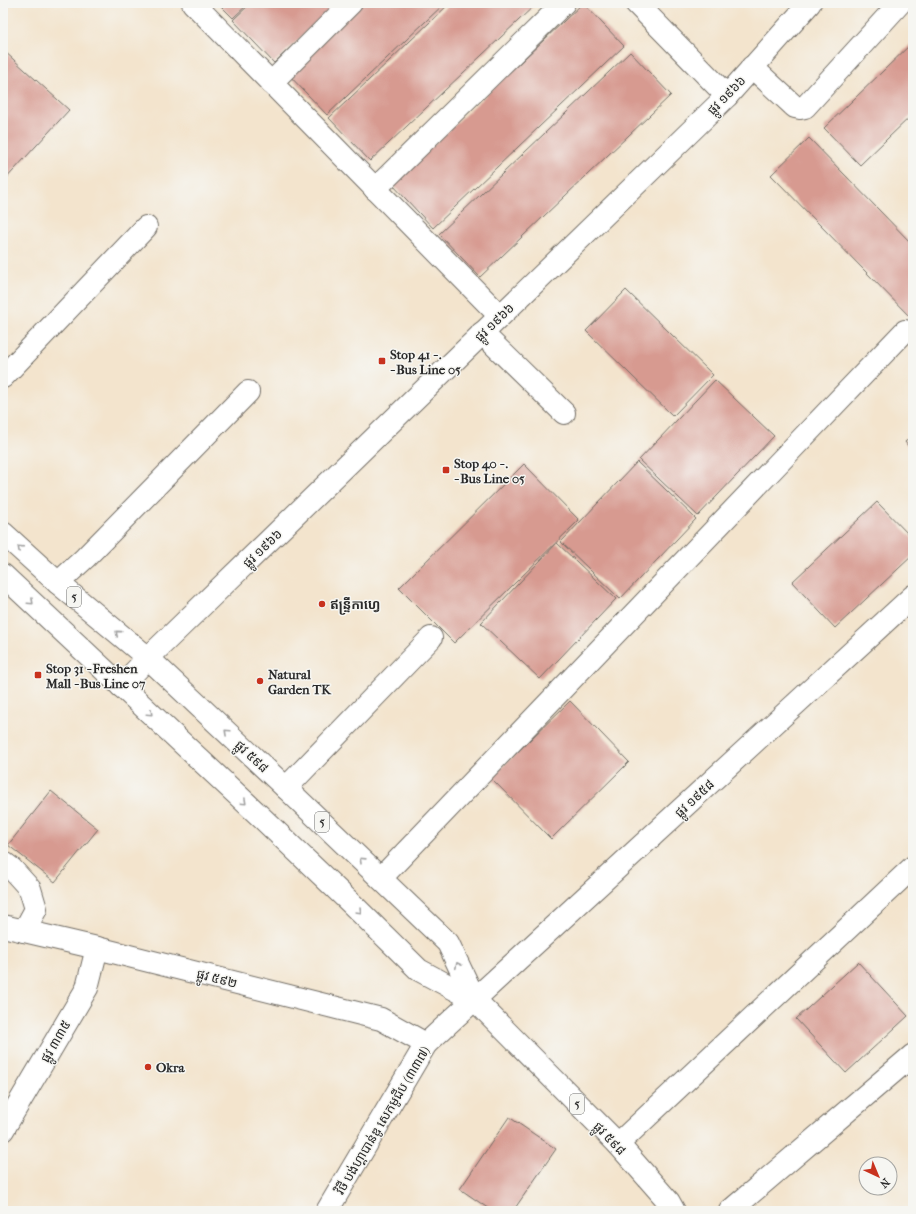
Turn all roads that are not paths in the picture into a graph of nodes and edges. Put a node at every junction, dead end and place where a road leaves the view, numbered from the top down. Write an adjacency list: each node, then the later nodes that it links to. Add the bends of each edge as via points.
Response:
1 (193, 3): 8 (street)
2 (351, 3): 8 (street)
3 (564, 3): 10 (street)
4 (636, 3): 9 (street)
5 (810, 3): 7 (street, ផ្លូវ ១៩៦៦)
6 (900, 3): 7 (street, via 805,106 795,107)
7 (752, 67): 9 (street, ផ្លូវ ១៩៦៦)
8 (271, 83): 10 (street)
9 (727, 96): 12 (street, ផ្លូវ ១៩៦៦)
10 (375, 188): 12 (street)
11 (146, 227): 15 (street)
12 (500, 316): 14 (street, ផ្លូវ ១៩៦៦)
13 (905, 331): 28 (street)
14 (482, 333): 17 (street); 23 (street, ផ្លូវ ១៩៦៦)
15 (3, 376)
16 (248, 392): 20 (street)
17 (564, 413)
18 (3, 533): 20 (street, ផ្លូវ ៥៩៨ / 5, one-way to 18)
19 (3, 575): 24 (street, ផ្លូវ ៥៩៨ / 5, one-way to 24)
20 (58, 583): 23 (street, ផ្លូវ ៥៩៨ / 5, one-way to 20)
21 (913, 596): 32 (street, ផ្លូវ ១៩៥៨)
22 (432, 638): 25 (street)
23 (148, 658): 24 (street, ផ្លូវ ១៩៦៦); 25 (street, ផ្លូវ ៥៩៨ / 5, one-way to 23)
24 (121, 686): 32 (street, ផ្លូវ ៥៩៨ / 5, one-way to 32, via 354,905 419,970)
25 (286, 788): 28 (street, ផ្លូវ ៥៩៨ / 5, one-way to 25)
26 (3, 862): 30 (street, via 30,889 36,909)
27 (913, 867): 36 (street)
28 (381, 878): 32 (street, ផ្លូវ ៥៩៨ / 5, one-way to 28, via 448,943)
29 (3, 926): 30 (street, ផ្លូវ ៥៩២)
30 (24, 931): 31 (street, ផ្លូវ ៥៩២)
31 (97, 948): 33 (street, ផ្លូវ ៥៩២, via 380,1019); 35 (street, ផ្លូវ ៣៣៥, via 86,988)
32 (475, 1000): 33 (street, វិថី បង់ហ្គាបាន់ឌូ សេកមូជីប (៣៣៧)); 36 (street, ផ្លូវ ៥៩៨ / 5)
33 (426, 1044): 37 (street, វិថី បង់ហ្គាបាន់ឌូ សេកមូជីប (៣៣៧))
34 (913, 1054): 39 (street)
35 (3, 1130)
36 (618, 1144): 38 (street, ផ្លូវ ៥៩៨ / 5)
37 (327, 1211)
38 (674, 1211)
39 (730, 1211)

